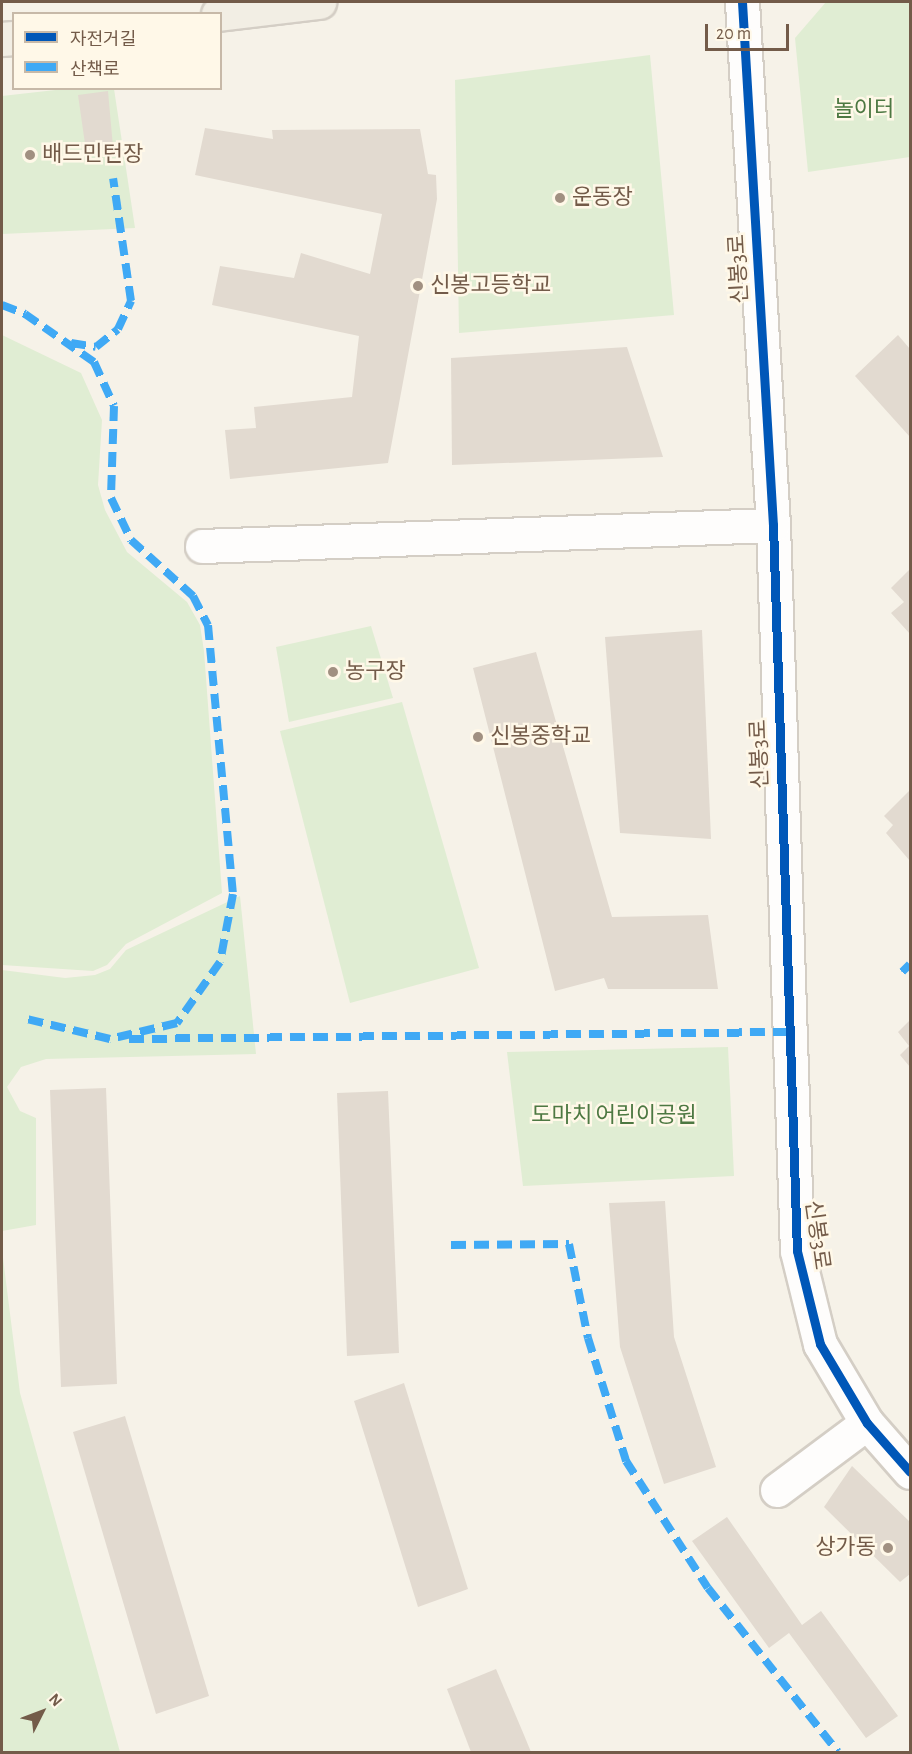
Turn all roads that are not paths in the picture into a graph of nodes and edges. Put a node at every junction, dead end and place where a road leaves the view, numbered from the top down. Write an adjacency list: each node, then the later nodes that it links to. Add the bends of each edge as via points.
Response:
1 (319, 2): 3 (main road)
2 (742, 2): 4 (street, 신봉3로)
3 (222, 14)
4 (773, 525): 5 (street); 6 (street, 신봉3로, via 791,1200 797,1251 820,1344)
5 (202, 546)
6 (867, 1423): 7 (street, 신봉3로); 8 (street)
7 (910, 1472)
8 (777, 1490)

